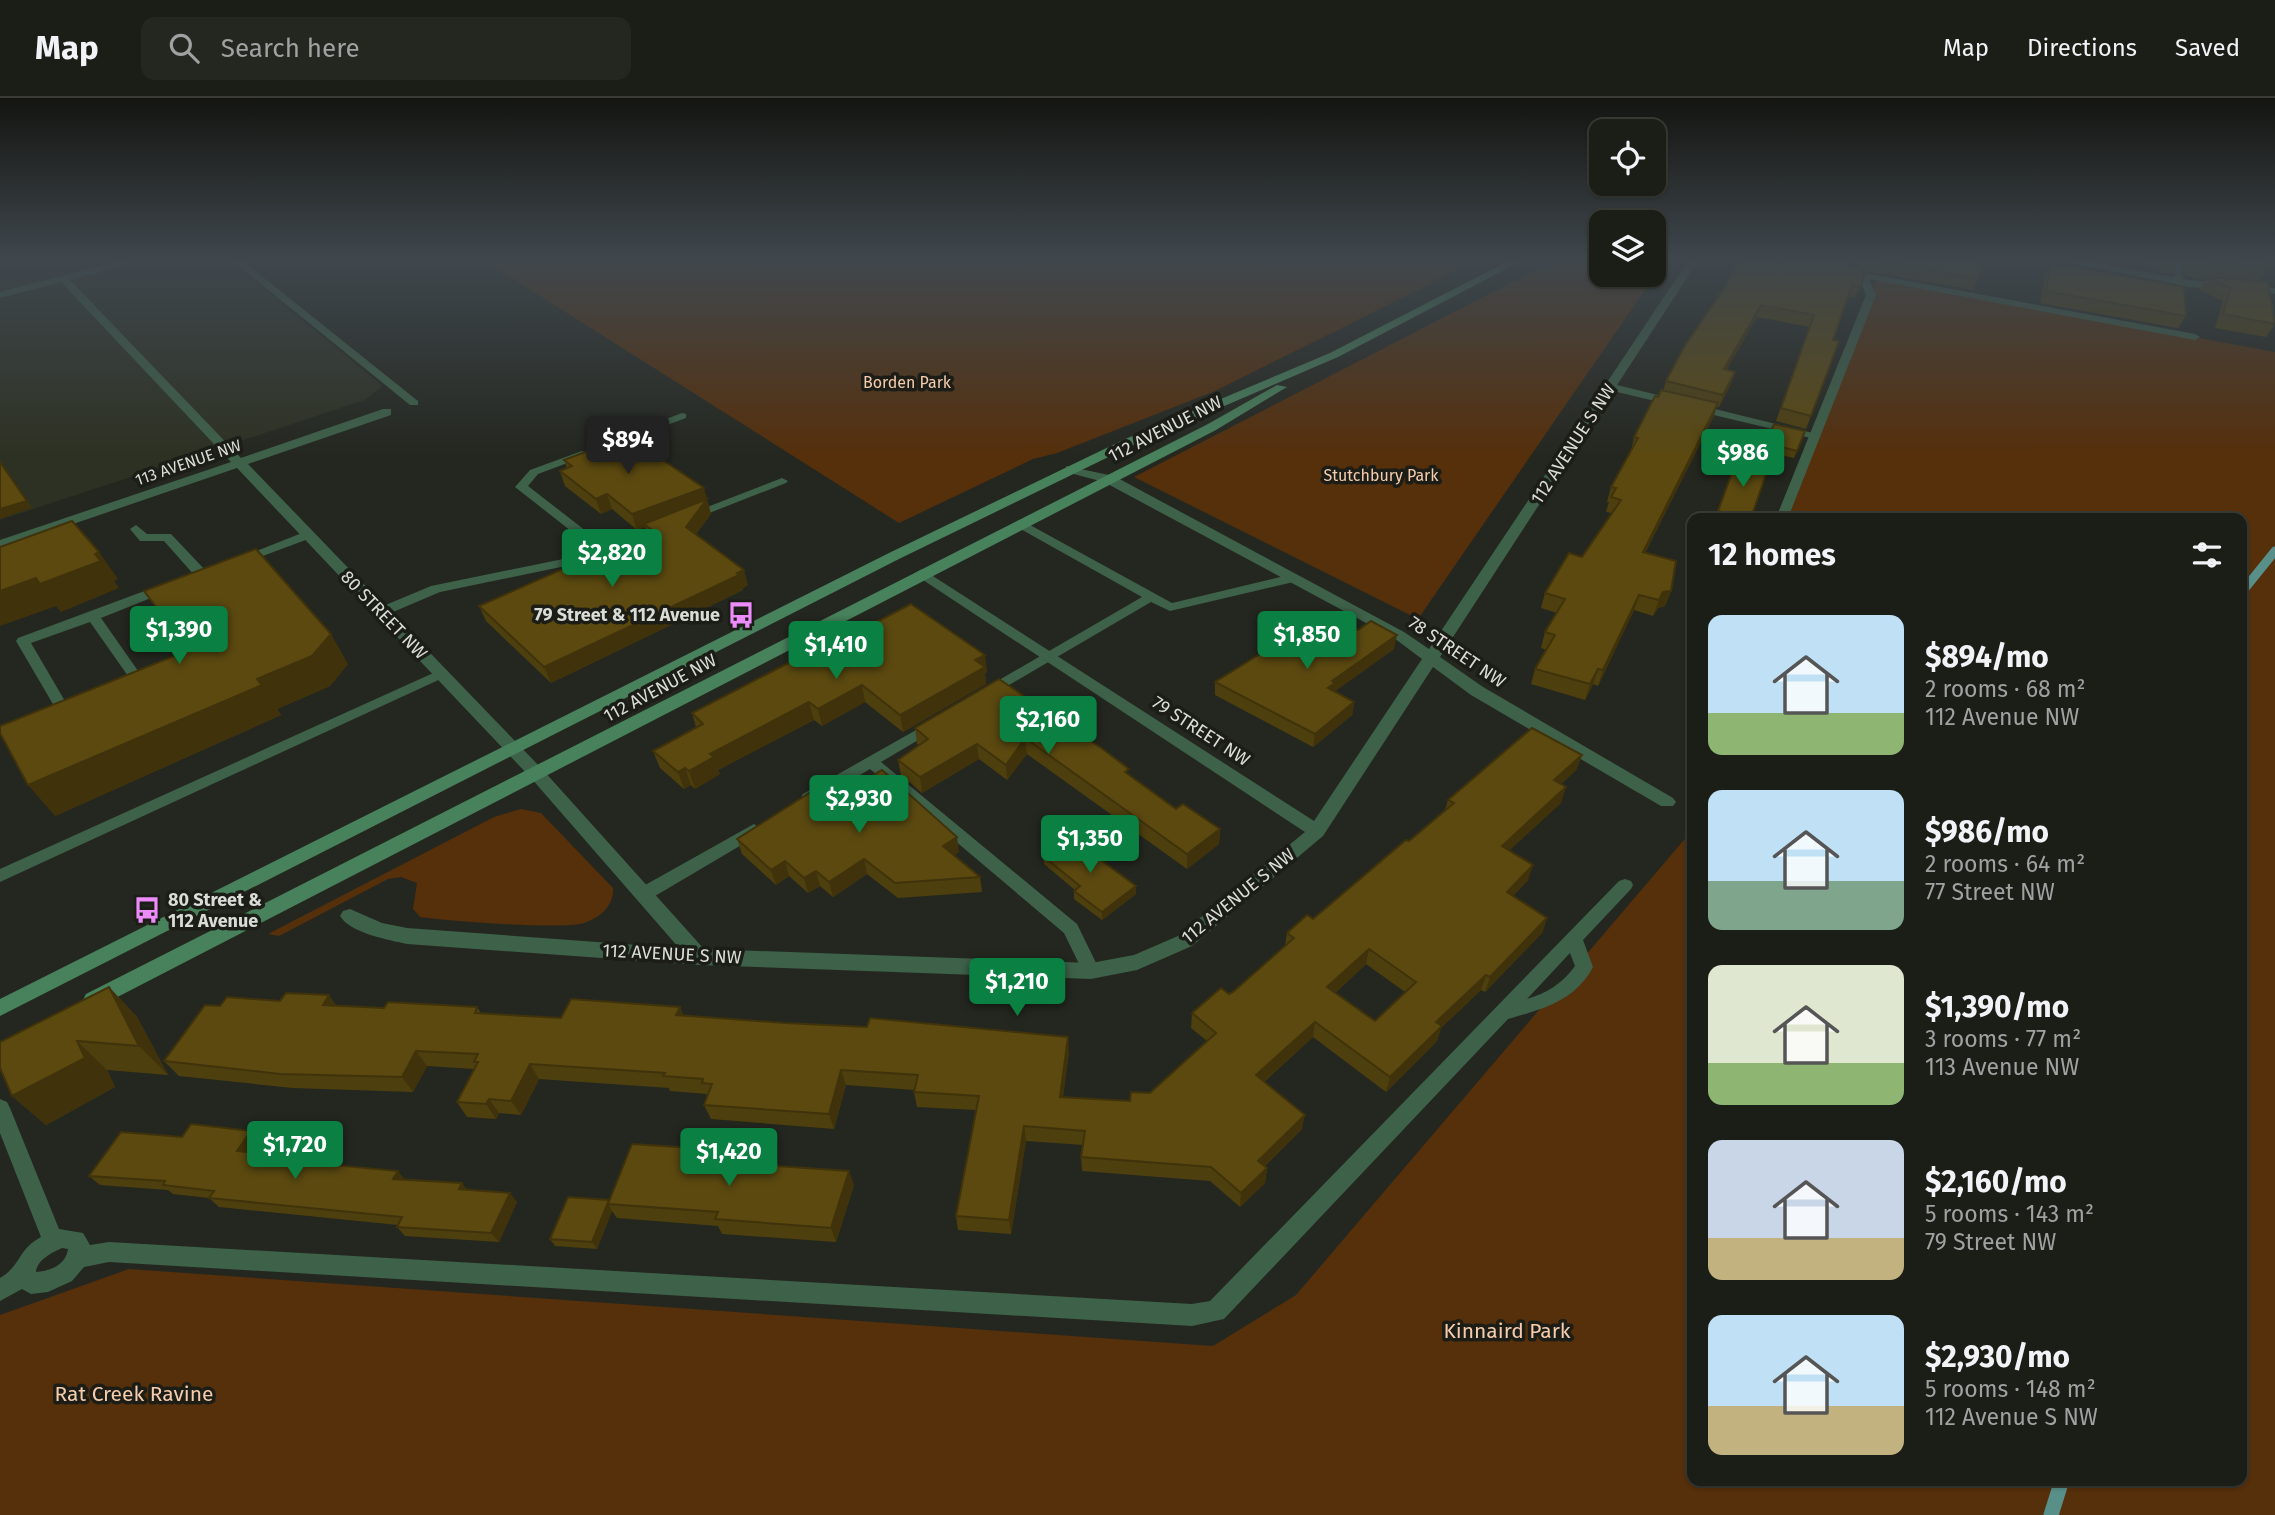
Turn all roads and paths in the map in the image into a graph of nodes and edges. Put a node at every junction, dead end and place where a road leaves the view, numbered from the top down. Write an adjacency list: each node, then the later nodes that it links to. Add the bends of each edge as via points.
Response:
1 (106, 324): 14 (street, 80 STREET NW)
2 (316, 324): 10 (lane)
3 (1394, 324): 8 (main road, 112 AVENUE NW)
4 (1652, 324): 9 (street, 112 AVENUE S NW)
5 (1859, 324): 13 (lane)
6 (2124, 324): 7 (lane)
7 (2194, 337)
8 (1334, 355): 15 (main road, 112 AVENUE NW); 16 (main road, 112 AVENUE NW, via 1223,421)
9 (1611, 387): 13 (street); 31 (street, 112 AVENUE S NW)
10 (414, 403)
11 (387, 412): 14 (street, 113 AVENUE NW)
12 (682, 416): 23 (lane, via 534,472 522,487)
13 (1815, 435): 18 (lane)
14 (239, 463): 21 (street, 80 STREET NW); 22 (street, 113 AVENUE NW)
15 (1071, 469): 16 (street, 78 STREET NW); 37 (main road, 112 AVENUE NW)
16 (1109, 480): 19 (main road, 112 AVENUE NW); 26 (street, 78 STREET NW)
17 (782, 481): 23 (lane)
18 (1784, 513)
19 (1021, 524): 24 (main road, 112 AVENUE NW); 27 (lane)
20 (136, 529): 25 (lane, via 144,538 167,537)
21 (307, 535): 25 (lane); 28 (street, 80 STREET NW)
22 (0, 545)
23 (603, 550): 28 (lane, via 576,560 436,589)
24 (922, 573): 30 (street, 79 STREET NW); 39 (main road, 112 AVENUE NW)
25 (201, 574): 29 (lane)
26 (1293, 578): 27 (lane, via 1170,607); 31 (street, 78 STREET NW, via 1399,635)
27 (1152, 597): 30 (lane)
28 (381, 612): 32 (street, 80 STREET NW)
29 (93, 615): 33 (lane, via 136,678); 35 (lane, via 23,641)
30 (1051, 656): 34 (lane); 43 (street, 79 STREET NW)
31 (1431, 659): 40 (street, 78 STREET NW, via 1476,691); 43 (street, 112 AVENUE S NW)
32 (440, 674): 37 (street, 80 STREET NW); 44 (lane)
33 (112, 688)
34 (967, 705)
35 (62, 708)
36 (943, 720): 38 (lane)
37 (513, 750): 39 (street, 80 STREET NW); 52 (main road, 112 AVENUE NW)
38 (872, 762): 41 (lane); 50 (lane, via 1071,929)
39 (537, 774): 46 (street, 80 STREET NW); 51 (main road, 112 AVENUE NW)
40 (1667, 802)
41 (800, 804)
42 (764, 825): 46 (lane)
43 (1317, 831): 50 (street, 112 AVENUE S NW, via 1185,941 1137,962)
44 (0, 876)
45 (1625, 885): 48 (lane)
46 (644, 894): 49 (street, 80 STREET NW)
47 (350, 916): 49 (street, 112 AVENUE S NW, via 378,930 407,936)
48 (1574, 939): 53 (lane); 53 (lane, via 1584,967 1573,985 1555,998)
49 (699, 957): 50 (street, 112 AVENUE S NW)
50 (1091, 971)
51 (84, 1005)
52 (0, 1008)
53 (1504, 1013): 56 (lane, via 1216,1311 1192,1315 109,1252)
54 (0, 1108): 55 (lane)
55 (53, 1241): 56 (lane, via 76,1240); 57 (lane, via 30,1259)
56 (78, 1258): 57 (lane, via 65,1273 47,1282 31,1283)
57 (25, 1276): 58 (lane)
58 (0, 1290)

